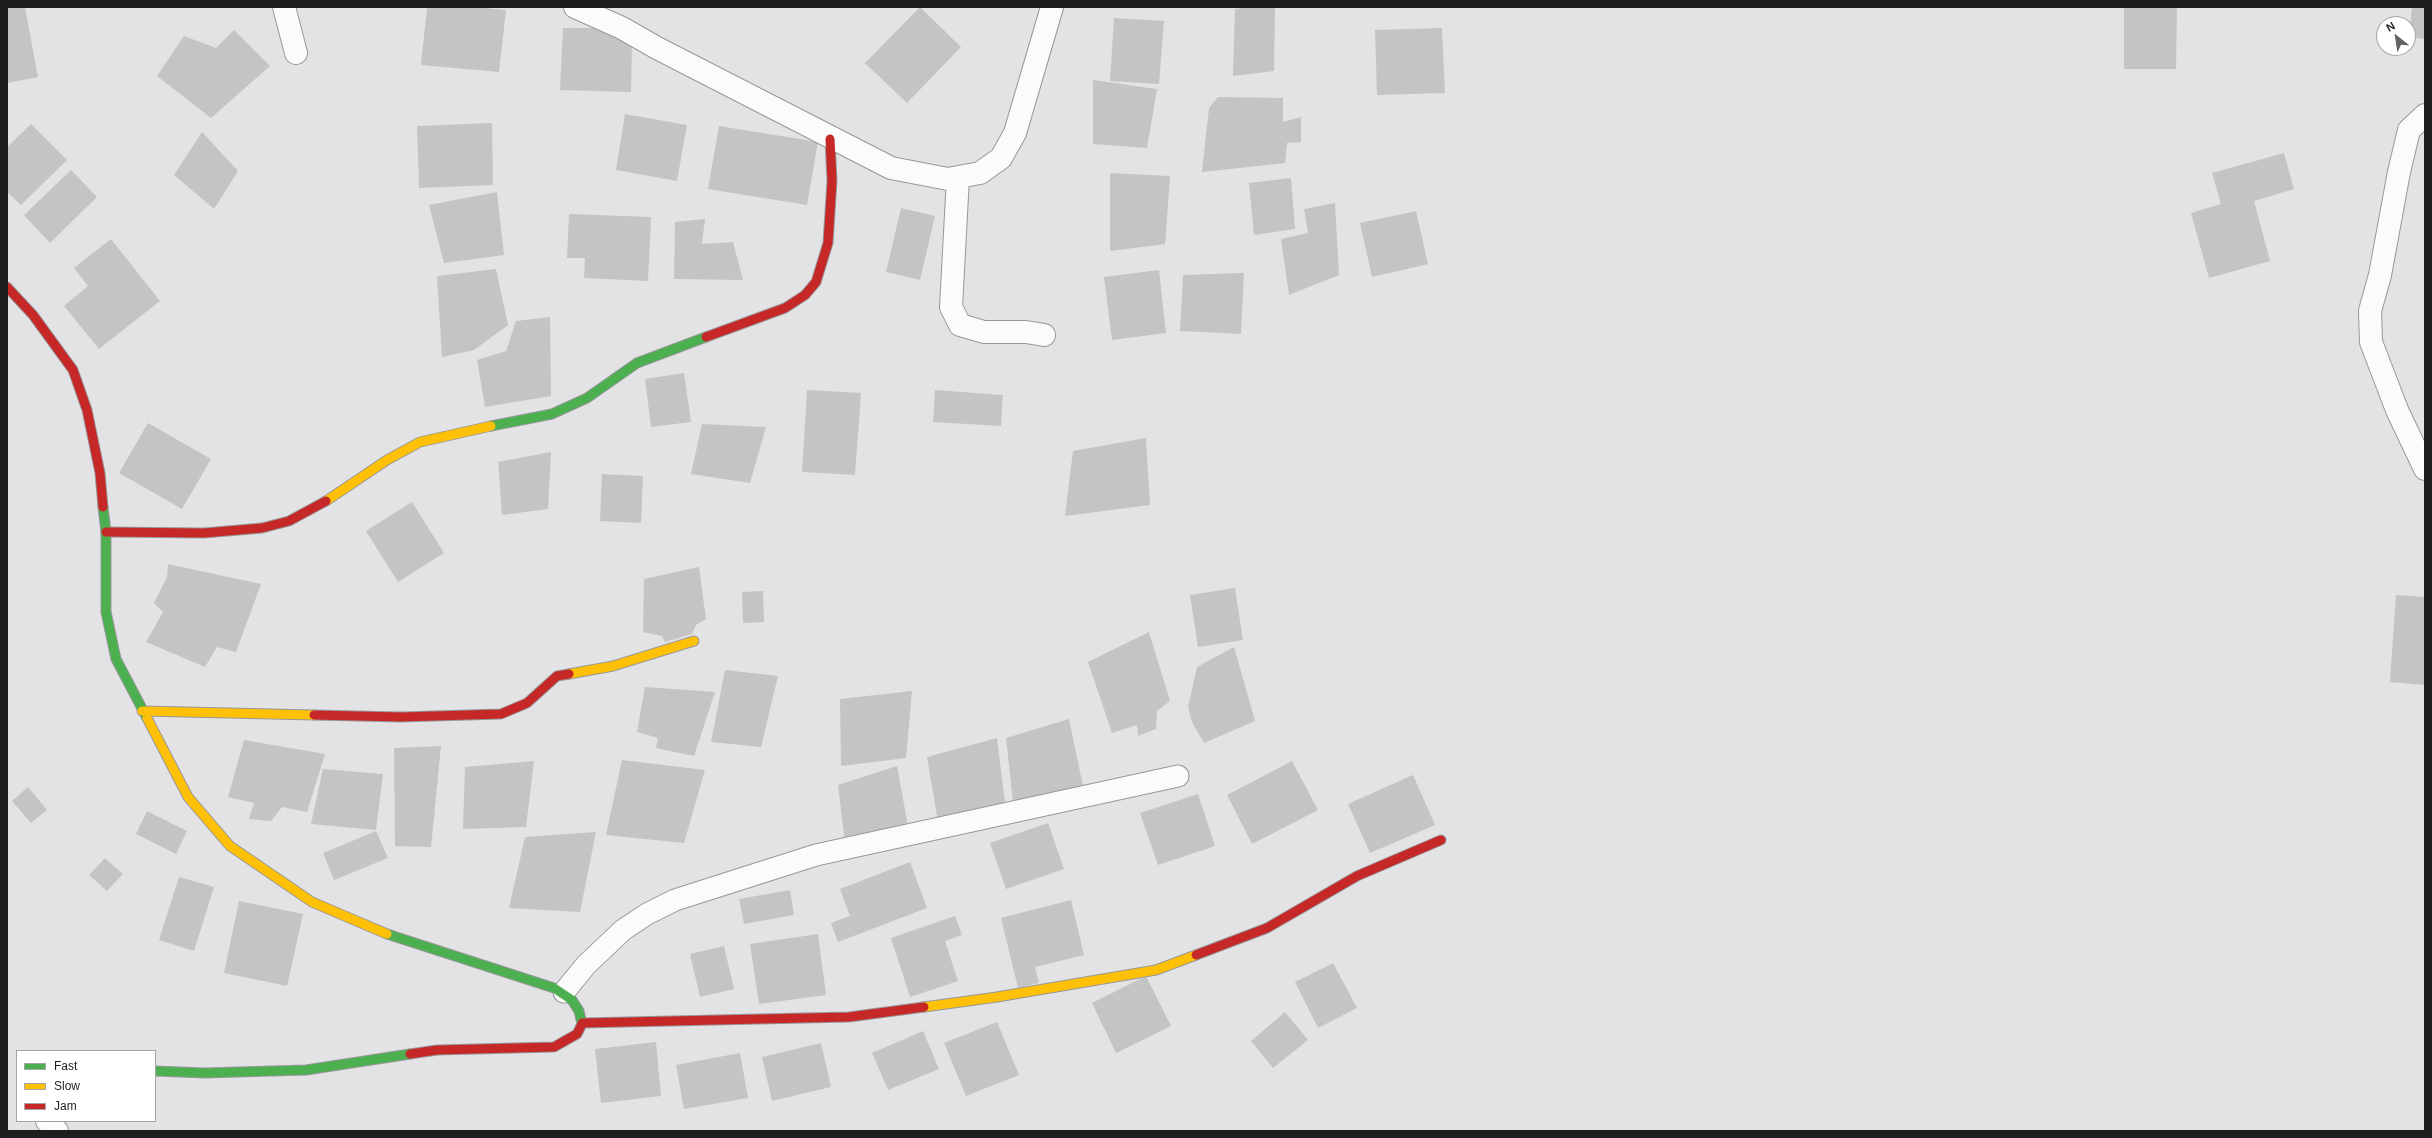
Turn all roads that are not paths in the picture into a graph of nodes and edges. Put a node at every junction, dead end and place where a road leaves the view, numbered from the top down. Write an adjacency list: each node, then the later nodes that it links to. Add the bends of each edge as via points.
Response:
1 (284, 7): 4 (street)
2 (575, 7): 6 (street, via 622,28)
3 (1052, 7): 7 (street, via 1015,133 1001,158 980,173)
4 (296, 53)
5 (2425, 115): 10 (street, via 2409,130 2370,311 2371,342 2397,410)
6 (830, 139): 7 (street, via 891,168 948,179); 11 (street, via 832,180 828,242 816,282 805,295 785,308 637,363 587,398 552,414 420,442 387,460 317,507 289,521 262,528 204,533)
7 (958, 177): 9 (street, via 951,307 960,325 984,332 1026,332)
8 (7, 287): 11 (street, via 33,316 73,370 87,410 100,473)
9 (1044, 335)
10 (2425, 469)
11 (106, 532): 13 (street, via 106,612 116,658)
12 (694, 641): 13 (street, via 613,666 558,676 527,703 501,714 401,717)
13 (142, 711): 16 (street, via 188,797 230,846 312,902 392,936)
14 (1178, 776): 16 (lane, via 816,855 675,900 622,930 586,965)
15 (1441, 840): 17 (street, via 1357,876 1267,928 1156,970 997,997 849,1017)
16 (564, 992): 17 (street, via 579,1011)
17 (582, 1023): 18 (street, via 577,1034 566,1042 554,1046 437,1050 306,1070 205,1073)
18 (156, 1071)
19 (48, 1122): 20 (street)
20 (57, 1131)

